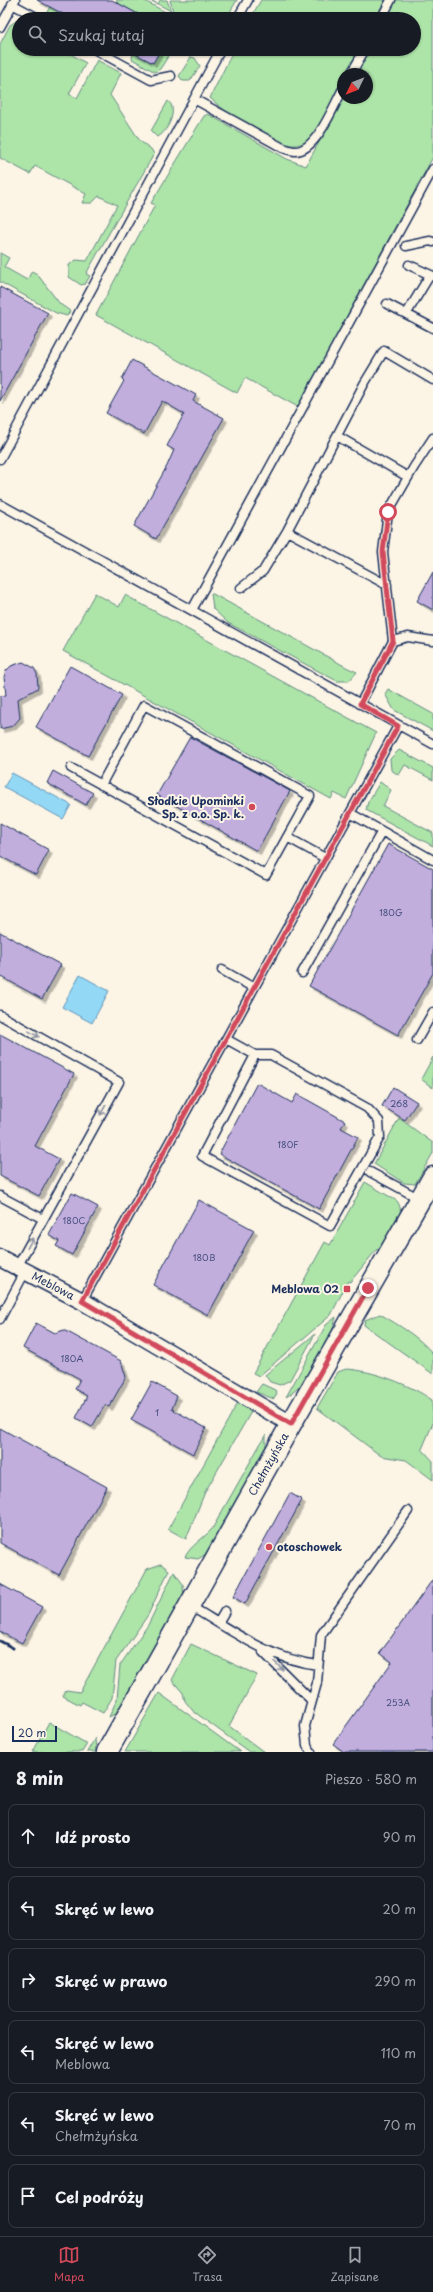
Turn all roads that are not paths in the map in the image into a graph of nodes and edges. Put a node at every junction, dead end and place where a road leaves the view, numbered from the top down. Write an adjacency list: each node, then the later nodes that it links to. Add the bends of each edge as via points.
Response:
1 (248, 0): 5 (lane)
2 (392, 0): 6 (lane)
3 (14, 2): 4 (lane); 7 (lane)
4 (29, 12)
5 (242, 12)
6 (385, 12)
7 (0, 27)
8 (107, 56): 12 (lane, via 151,80)
9 (217, 56): 13 (lane)
10 (361, 56): 11 (lane)
11 (354, 68)
12 (171, 76)
13 (194, 99): 14 (lane, via 283,148 296,152 307,148 315,141); 26 (lane)
14 (337, 100)
15 (433, 169): 32 (lane)
16 (433, 242): 17 (lane)
17 (406, 246)
18 (409, 265): 19 (lane)
19 (431, 275): 21 (lane)
20 (387, 304): 21 (lane)
21 (407, 313): 22 (lane)
22 (433, 328)
23 (433, 380): 24 (lane, via 384,351)
24 (337, 436): 27 (lane); 29 (lane)
25 (433, 438): 27 (lane)
26 (0, 459)
27 (408, 477): 30 (lane, via 388,512 383,552)
28 (0, 504): 32 (lane)
29 (287, 531): 30 (lane); 31 (lane, via 263,571)
30 (387, 585): 33 (lane)
31 (241, 588)
32 (192, 610): 35 (lane)
33 (393, 641): 34 (lane, via 408,637); 35 (lane)
34 (433, 641)
35 (360, 704): 36 (lane)
36 (398, 726): 37 (lane); 40 (lane)
37 (433, 744)
38 (71, 768): 39 (lane)
39 (101, 785): 42 (lane, via 266,875); 42 (lane, via 144,705 310,796)
40 (350, 813): 41 (lane); 43 (lane)
41 (382, 831): 44 (lane); 46 (lane)
42 (287, 837): 43 (lane)
43 (326, 858): 47 (lane)
44 (433, 860)
45 (222, 970): 47 (lane)
46 (302, 973)
47 (254, 988): 50 (lane)
48 (433, 1012): 51 (lane)
49 (0, 1015): 57 (lane, one-way to 57, via 119,1082)
50 (226, 1039): 52 (lane); 60 (lane)
51 (417, 1040)
52 (255, 1055): 52 (lane, via 271,1055 367,1108 379,1121 380,1137 330,1226 202,1156)
53 (370, 1172): 56 (lane)
54 (433, 1177): 56 (street, Chełmżyńska)
55 (0, 1196): 57 (lane)
56 (420, 1199): 62 (street, Chełmżyńska)
57 (43, 1220): 59 (lane, one-way to 57)
58 (0, 1258): 59 (street, Meblowa)
59 (21, 1270): 60 (street, Meblowa); 61 (lane)
60 (82, 1301): 62 (street, Meblowa)
61 (0, 1319)
62 (291, 1424): 64 (street, Chełmżyńska)
63 (408, 1511): 68 (lane, via 321,1635)
64 (189, 1606): 66 (lane); 70 (street, Chełmżyńska)
65 (226, 1611): 66 (lane)
66 (218, 1623): 67 (lane)
67 (258, 1647): 68 (lane, via 299,1662); 69 (lane, one-way to 69)
68 (318, 1665): 69 (lane)
69 (311, 1700): 71 (lane, via 305,1726 307,1745)
70 (107, 1752)
71 (311, 1752)

